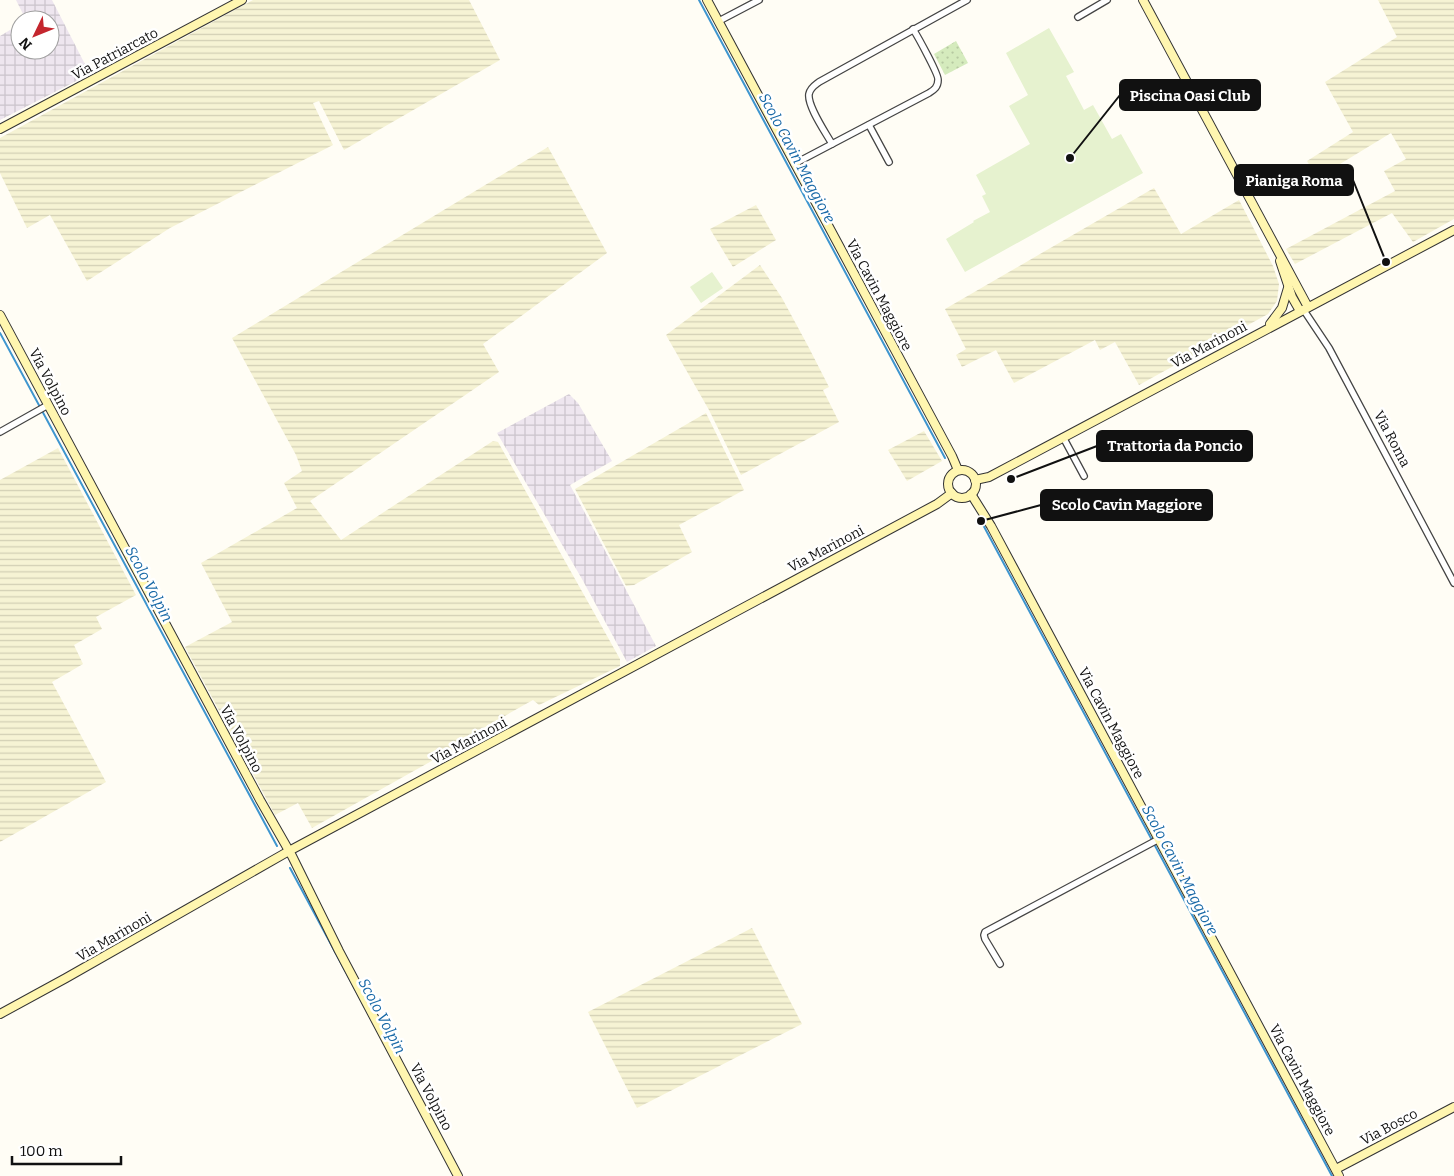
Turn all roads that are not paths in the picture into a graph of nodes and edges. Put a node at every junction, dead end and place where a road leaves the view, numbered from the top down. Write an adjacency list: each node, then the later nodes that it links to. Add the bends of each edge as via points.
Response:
1 (242, 0): 11 (street, Via Patriarcato)
2 (707, 0): 8 (street, Via Cavin Maggiore)
3 (759, 0): 8 (street)
4 (968, 0): 9 (street)
5 (1107, 0): 7 (street)
6 (1143, 0): 16 (street)
7 (1078, 17)
8 (719, 21): 14 (street, Via Cavin Maggiore)
9 (914, 29): 10 (street, via 938,74 938,83 929,93); 12 (street, via 811,88 811,105)
10 (869, 124): 12 (street); 13 (street)
11 (0, 129)
12 (832, 144): 14 (street)
13 (889, 162)
14 (794, 164): 24 (street, Via Cavin Maggiore)
15 (1454, 230): 18 (street, Via Marinoni)
16 (1274, 245): 17 (street); 18 (street, via 1284,260)
17 (1288, 286): 18 (street); 20 (street, via 1282,308)
18 (1304, 309): 20 (street, Via Marinoni); 29 (street, Via Roma, via 1329,348)
19 (0, 316): 21 (street, Via Volpino)
20 (1266, 328): 23 (street, Via Marinoni)
21 (46, 406): 22 (street); 31 (street, Via Volpino)
22 (0, 432)
23 (1064, 437): 25 (street); 26 (street, Via Marinoni)
24 (958, 470): 26 (street, via 967,471); 27 (street, via 949,480)
25 (1084, 476)
26 (975, 480): 28 (street)
27 (952, 493): 28 (street, via 961,497); 31 (street, Via Marinoni, via 937,504)
28 (971, 494): 30 (street, Via Cavin Maggiore, via 983,511)
29 (1454, 583)
30 (1154, 842): 32 (street, via 986,932 985,939); 35 (street, Via Cavin Maggiore)
31 (289, 851): 33 (street, Via Marinoni); 36 (street, Via Volpino)
32 (1000, 964)
33 (0, 1014)
34 (1454, 1107): 35 (street, Via Bosco)
35 (1337, 1173)
36 (458, 1176)

